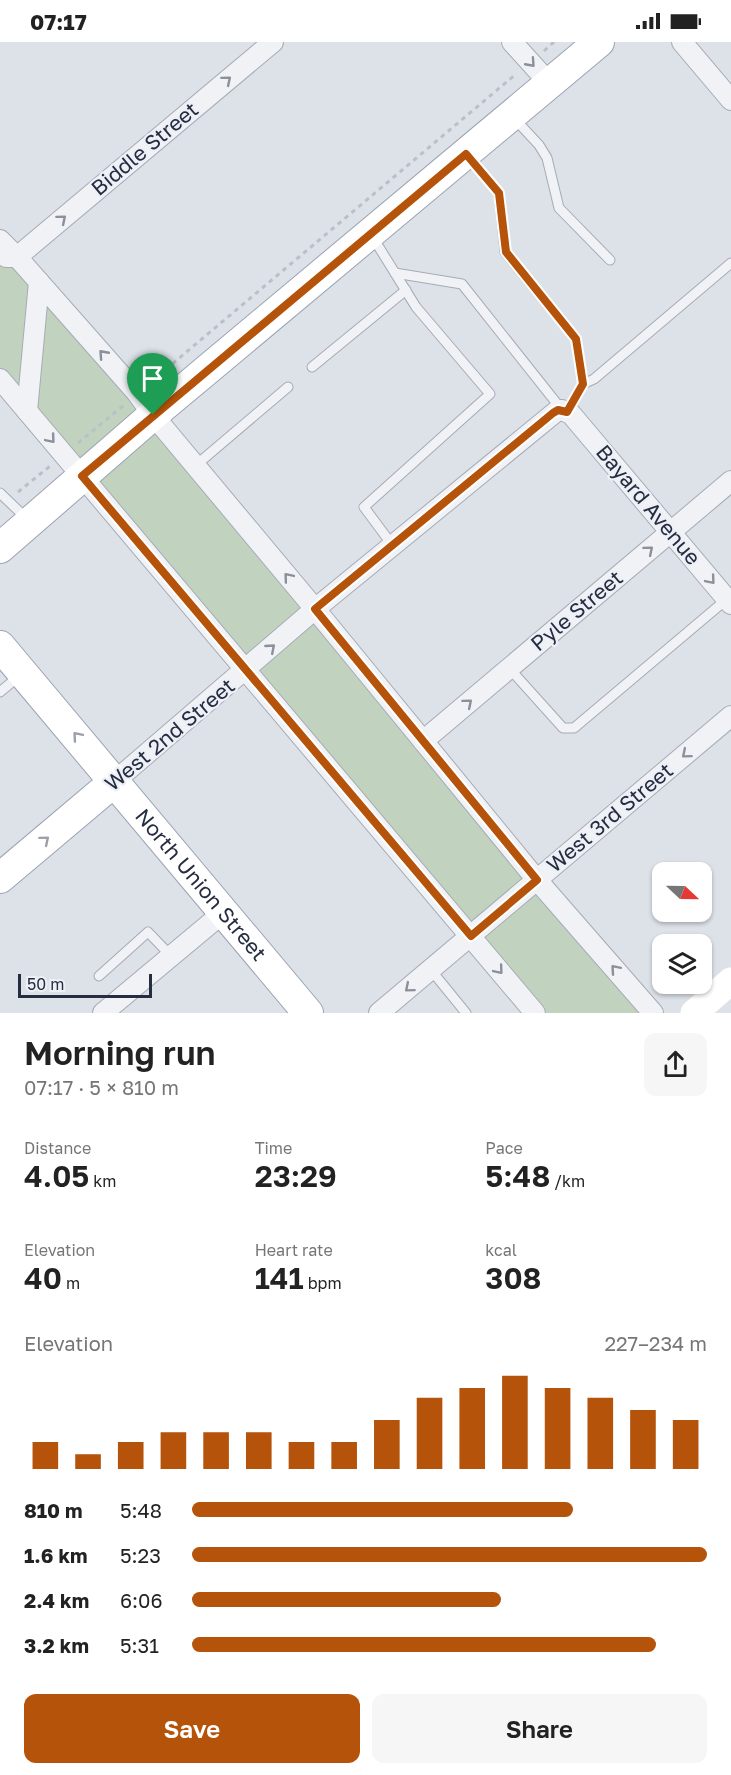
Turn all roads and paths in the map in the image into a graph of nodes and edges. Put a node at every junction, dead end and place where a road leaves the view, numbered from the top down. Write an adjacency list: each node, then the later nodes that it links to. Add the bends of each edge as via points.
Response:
1 (273, 42): 12 (street, Biddle Street, one-way to 1)
2 (512, 42): 6 (street)
3 (554, 42): 6 (path)
4 (599, 42): 6 (main road)
5 (682, 42): 7 (street)
6 (540, 73): 8 (main road); 22 (path)
7 (731, 100)
8 (512, 115): 9 (main road); 13 (lane, via 547,158 559,208)
9 (466, 154): 10 (main road); 20 (lane, via 499,193 506,252 576,339)
10 (370, 234): 15 (lane); 22 (main road)
11 (0, 240): 12 (street)
12 (8, 257): 16 (street)
13 (610, 260)
14 (731, 263): 20 (lane, via 594,380)
15 (395, 273): 17 (lane); 24 (lane, via 462,284)
16 (39, 282): 22 (street, one-way to 16); 23 (street)
17 (406, 290): 18 (lane); 32 (lane, via 490,394 364,507)
18 (312, 367)
19 (0, 379): 23 (street)
20 (583, 384): 24 (lane)
21 (288, 387): 26 (lane)
22 (145, 404): 25 (main road); 25 (path); 26 (street)
23 (27, 411): 25 (street, one-way to 25)
24 (565, 411): 31 (street, Bayard Avenue); 32 (street, West 2nd Street, via 553,413)
25 (74, 465): 29 (path); 30 (main road); 38 (street)
26 (195, 466): 35 (street, one-way to 26)
27 (731, 481): 31 (street, Pyle Street)
28 (0, 493): 29 (lane)
29 (7, 501): 30 (lane)
30 (29, 521): 33 (main road)
31 (670, 532): 34 (street, Bayard Avenue, one-way to 34); 37 (street, Pyle Street, one-way to 31)
32 (393, 546): 35 (street, West 2nd Street)
33 (0, 548)
34 (729, 602): 37 (lane, via 574,728 562,728)
35 (315, 609): 38 (street, West 2nd Street, one-way to 35); 41 (street)
36 (10, 660): 39 (lane); 42 (main road, North Union Street, one-way to 36)
37 (509, 668): 41 (street, Pyle Street, one-way to 37)
38 (246, 670): 42 (street, West 2nd Street); 46 (street)
39 (0, 692)
40 (731, 716): 44 (street, West 3rd Street, one-way to 44)
41 (423, 741): 44 (street)
42 (115, 781): 43 (main road, West 2nd Street, one-way to 42); 45 (main road, North Union Street)
43 (0, 878)
44 (537, 880): 46 (street, West 3rd Street); 56 (street, one-way to 44)
45 (224, 912): 47 (street); 52 (main road, North Union Street)
46 (471, 936): 48 (street, West 3rd Street); 55 (street, one-way to 55)
47 (171, 956): 49 (lane, via 148,932); 51 (street)
48 (431, 970): 53 (street, West 3rd Street, one-way to 53); 54 (lane)
49 (99, 976)
50 (731, 981): 57 (street)
51 (108, 1006)
52 (308, 1013)
53 (379, 1013)
54 (466, 1013)
55 (535, 1013)
56 (653, 1013)
57 (694, 1013)

